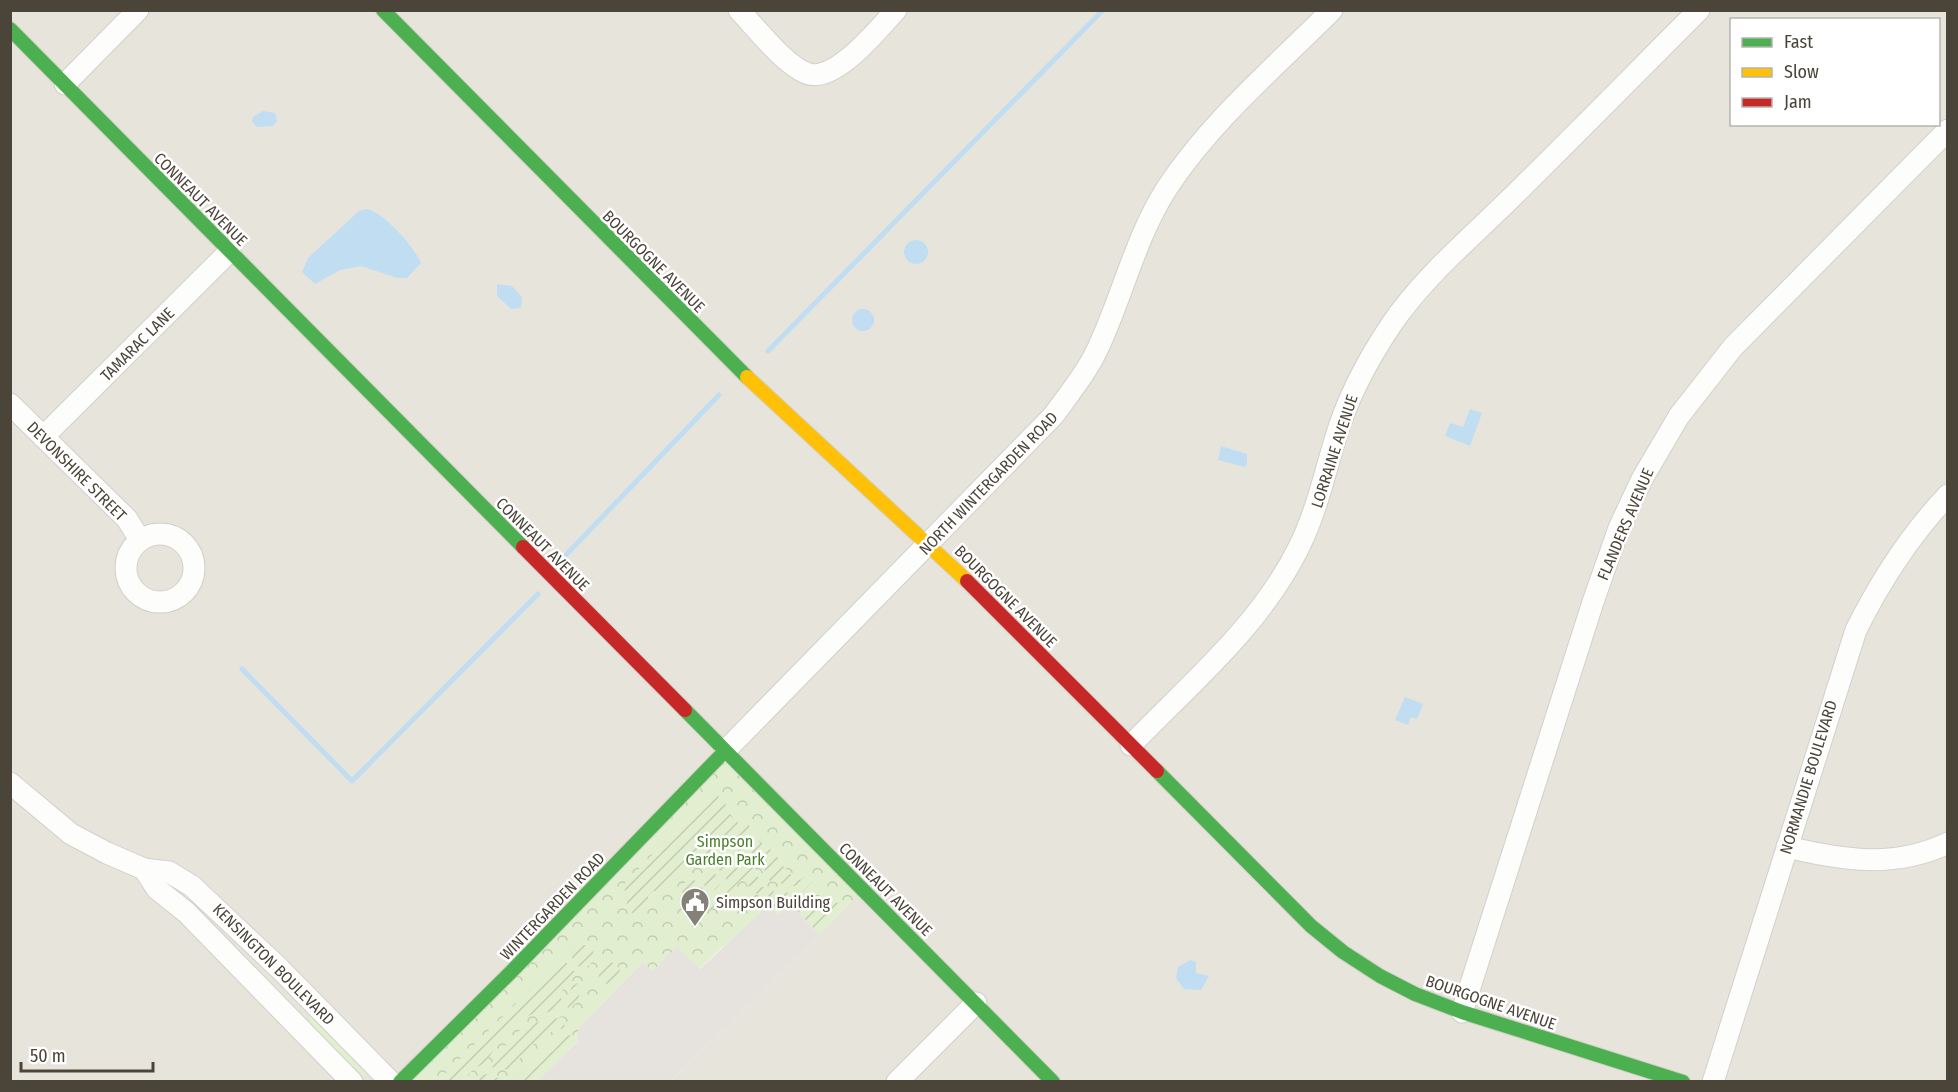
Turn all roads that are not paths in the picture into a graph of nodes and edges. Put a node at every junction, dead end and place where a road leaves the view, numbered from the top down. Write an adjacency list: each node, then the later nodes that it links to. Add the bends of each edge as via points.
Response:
1 (138, 10): 8 (street)
2 (383, 10): 15 (street, BOURGOGNE AVENUE, via 740,370)
3 (739, 10): 4 (street, via 788,60 806,74 818,75 832,72 843,63)
4 (896, 10)
5 (1332, 10): 15 (street, NORTH WINTERGARDEN ROAD, via 1190,156 1149,220 1097,349 1077,384 1026,446)
6 (1699, 10): 16 (street, LORRAINE AVENUE, via 1439,270 1396,318 1350,396 1314,511 1279,583 1222,652)
7 (10, 29): 8 (street, CONNEAUT AVENUE)
8 (65, 84): 10 (street, CONNEAUT AVENUE)
9 (1947, 130): 26 (street, FLANDERS AVENUE, via 1733,347 1685,407 1642,479 1619,528 1591,607)
10 (230, 251): 12 (street, TAMARAC LANE); 17 (street, CONNEAUT AVENUE)
11 (10, 404): 12 (street, DEVONSHIRE STREET)
12 (43, 437): 14 (street, DEVONSHIRE STREET, via 127,519)
13 (1947, 495): 20 (street, NORMANDIE BOULEVARD, via 1902,549 1857,630)
14 (140, 540)
15 (930, 544): 16 (street, BOURGOGNE AVENUE); 17 (street, NORTH WINTERGARDEN ROAD)
16 (1131, 745): 26 (street, BOURGOGNE AVENUE, via 1297,912 1343,952 1415,994)
17 (725, 751): 25 (street, CONNEAUT AVENUE); 30 (street, WINTERGARDEN ROAD)
18 (10, 783): 21 (street, KENSINGTON BOULEVARD, via 71,834)
19 (1947, 843): 20 (street, via 1920,854 1868,861)
20 (1786, 847): 34 (street, NORMANDIE BOULEVARD)
21 (144, 869): 22 (street, KENSINGTON BOULEVARD, via 169,872); 23 (street, KENSINGTON BOULEVARD, via 158,889)
22 (221, 911): 23 (street); 24 (street, KENSINGTON BOULEVARD)
23 (203, 929): 27 (street, KENSINGTON BOULEVARD)
24 (312, 1000): 27 (street); 29 (street, KENSINGTON BOULEVARD)
25 (976, 1003): 31 (street); 32 (street, CONNEAUT AVENUE)
26 (1462, 1012): 33 (street, BOURGOGNE AVENUE)
27 (293, 1020): 28 (street, KENSINGTON BOULEVARD)
28 (352, 1082)
29 (391, 1082)
30 (400, 1082)
31 (897, 1082)
32 (1053, 1082)
33 (1683, 1082)
34 (1713, 1082)

